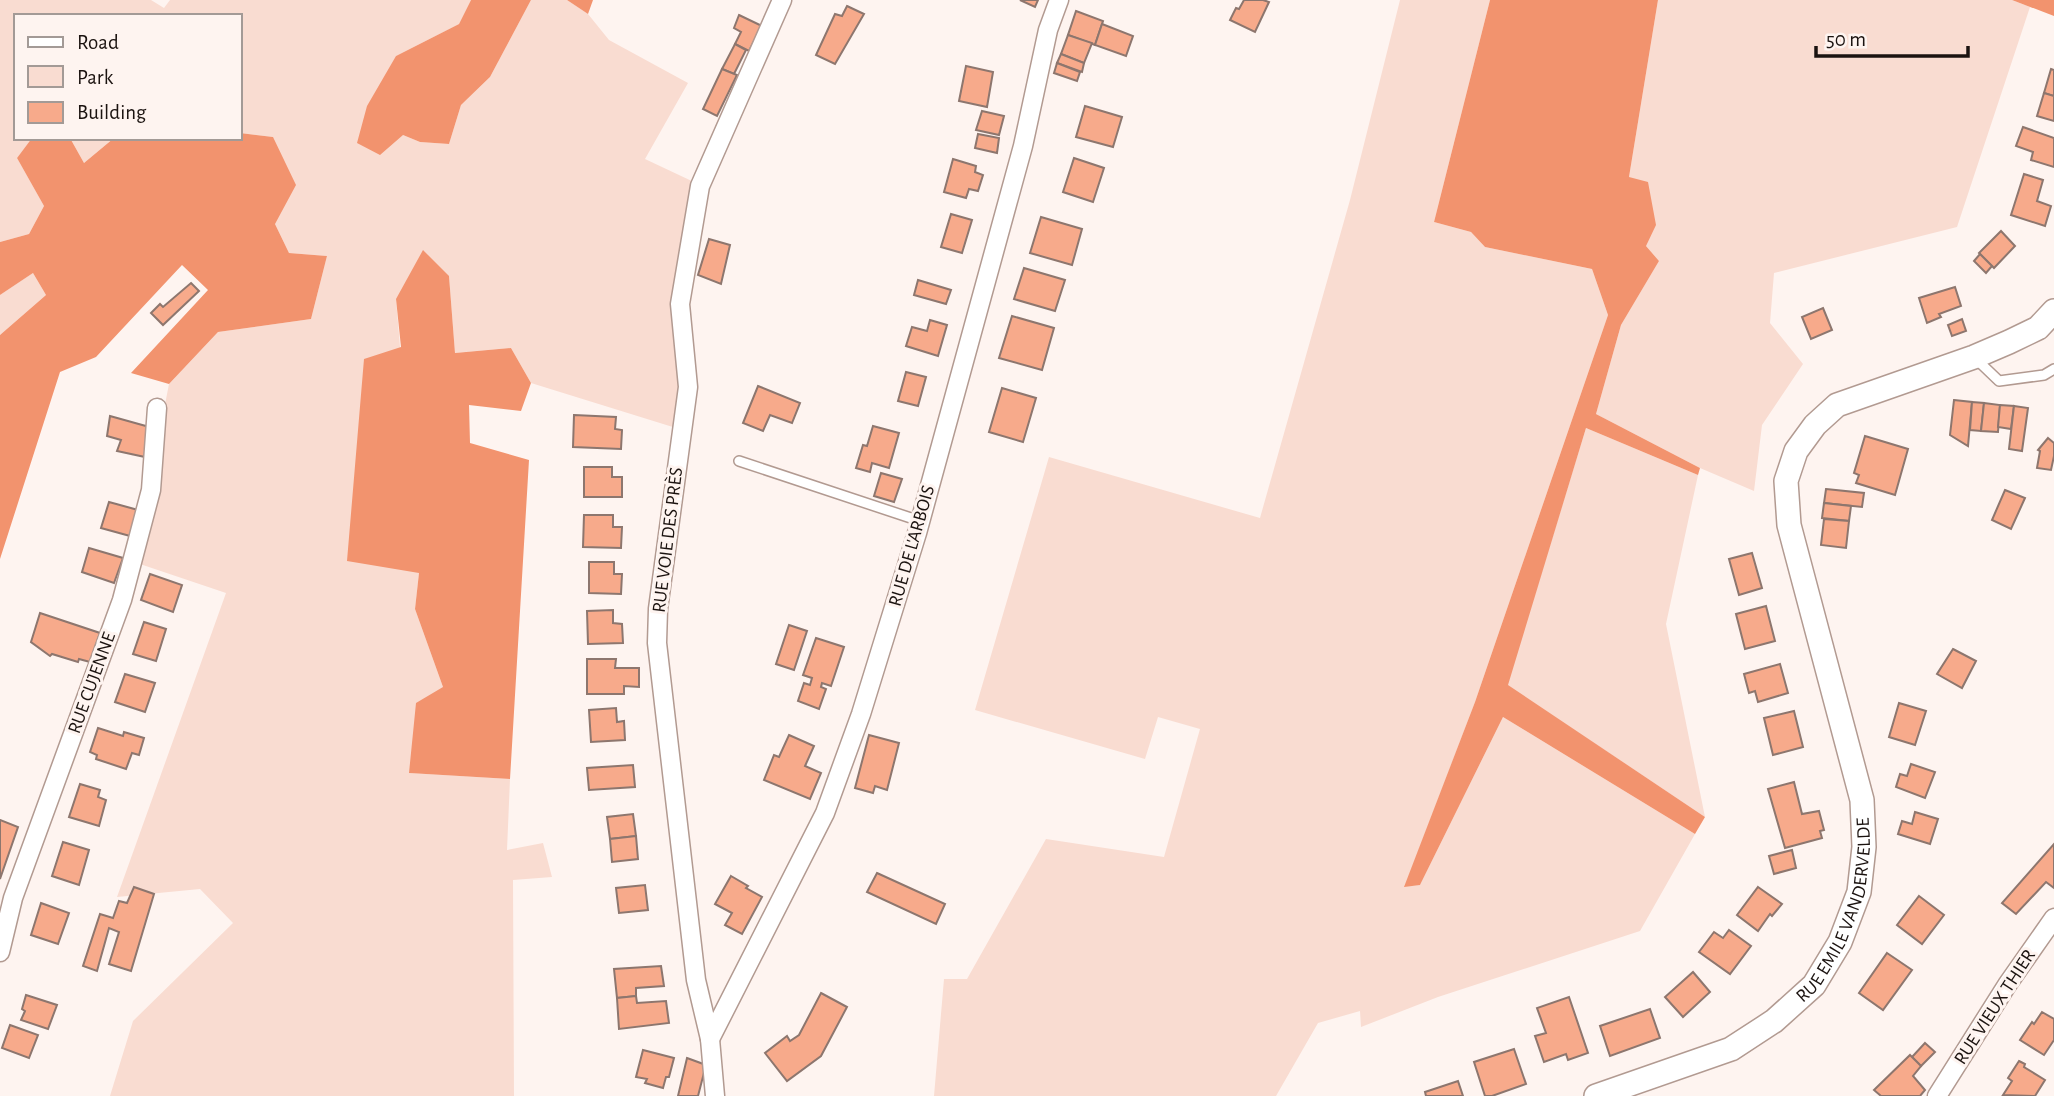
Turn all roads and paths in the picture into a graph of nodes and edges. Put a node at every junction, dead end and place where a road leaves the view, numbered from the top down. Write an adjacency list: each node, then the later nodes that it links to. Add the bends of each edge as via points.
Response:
1 (782, 0): 11 (street, RUE VOIE DES PRÈS, via 700,186 680,304 688,387 658,609 657,643 696,980)
2 (1059, 0): 8 (street, RUE DE L'ARBOIS)
3 (2054, 311): 4 (street, via 2038,328)
4 (1974, 357): 5 (lane, via 1999,381 2044,375); 13 (street, RUE EMILE VANDERVELDE, via 1837,405 1796,451 1786,481 1789,526 1862,800 1864,847 1859,892 1840,943 1814,985 1731,1049)
5 (2054, 369)
6 (158, 408): 10 (street, RUE CUJENNE, via 151,490 122,600 13,898)
7 (739, 461): 8 (lane)
8 (920, 521): 11 (street, RUE DE L'ARBOIS, via 861,714 825,813)
9 (2054, 918): 14 (street, RUE VIEUX THIER)
10 (0, 953)
11 (710, 1039): 12 (street, RUE VOIE DES PRÈS)
12 (715, 1096)
13 (1596, 1096)
14 (1937, 1096)

